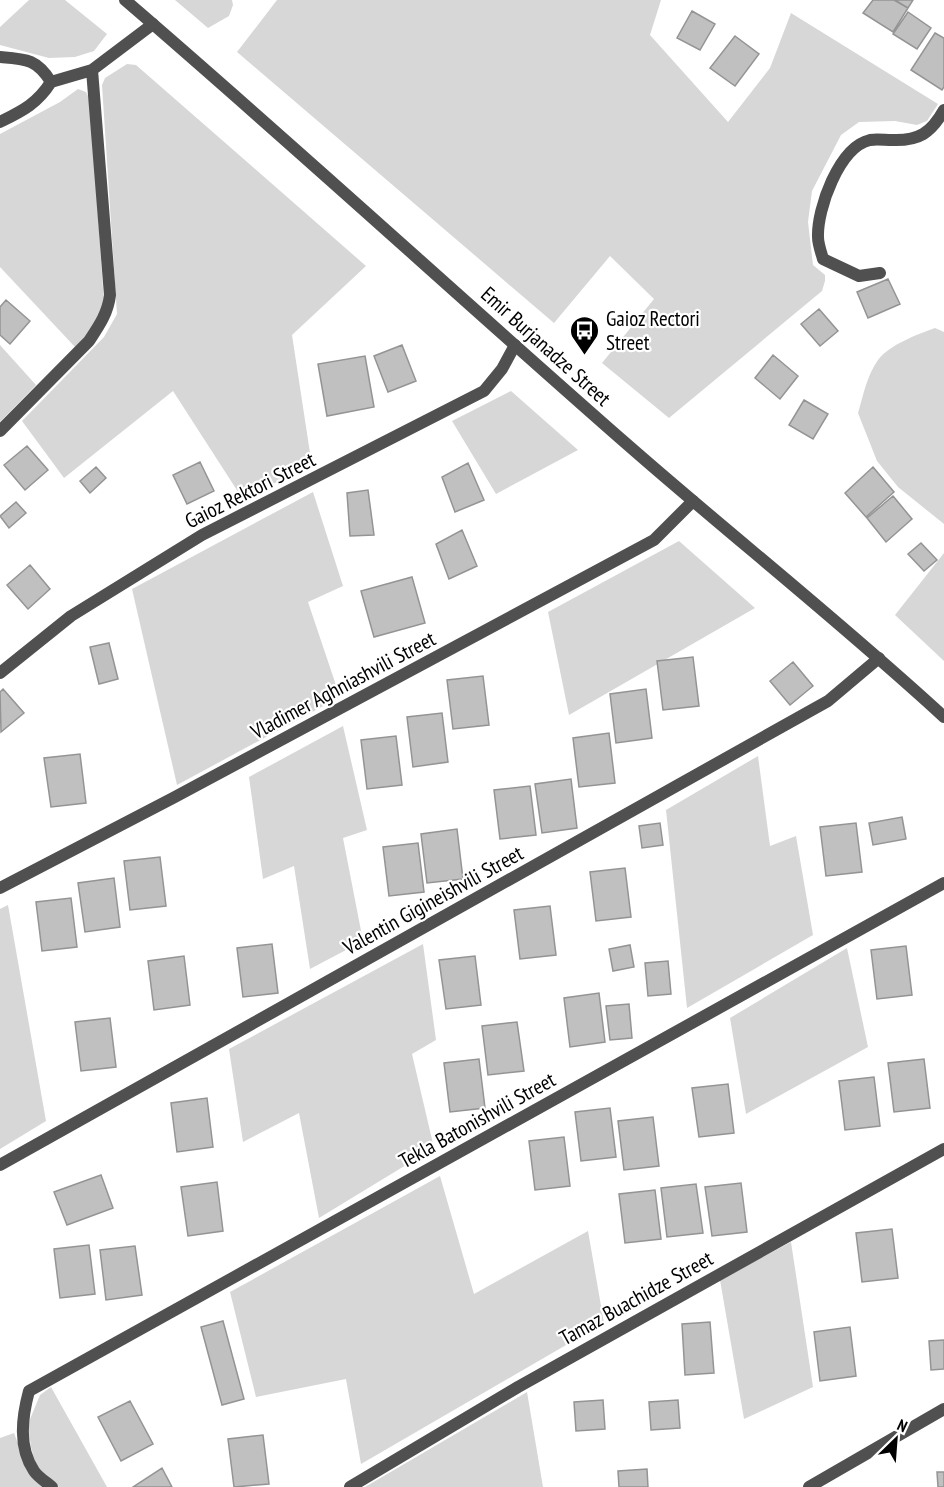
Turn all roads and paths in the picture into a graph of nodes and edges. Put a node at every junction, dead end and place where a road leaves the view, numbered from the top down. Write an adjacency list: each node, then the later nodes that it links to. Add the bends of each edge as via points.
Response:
1 (125, 0): 2 (street, Emir Burjanadze Street)
2 (153, 24): 4 (street); 9 (street, Emir Burjanadze Street)
3 (0, 57): 5 (street, via 22,58 42,67)
4 (92, 70): 5 (street); 10 (street, via 108,309 89,341)
5 (51, 82): 7 (street, via 42,96)
6 (944, 110): 8 (street, via 937,123 911,140 871,140 860,144 846,157 825,194 818,236 823,259 860,276)
7 (0, 122)
8 (880, 273)
9 (515, 345): 11 (street, Emir Burjanadze Street); 13 (street, Gaioz Rektori Street, via 484,391 202,536 71,616)
10 (0, 431)
11 (693, 501): 12 (street, Emir Burjanadze Street); 16 (street, Vladimer Aghniashvili Street, via 654,540)
12 (879, 658): 14 (street, Emir Burjanadze Street); 18 (street, Valentin Gigineishvili Street, via 828,701)
13 (0, 673)
14 (944, 717)
15 (944, 883): 20 (street, Tekla Batonishvili Street, via 29,1391 22,1430 25,1451 34,1471)
16 (0, 888)
17 (944, 1149): 21 (street, Tamaz Buachidze Street, via 528,1381)
18 (0, 1165)
19 (944, 1410): 22 (street)
20 (52, 1487)
21 (350, 1487)
22 (809, 1487)

